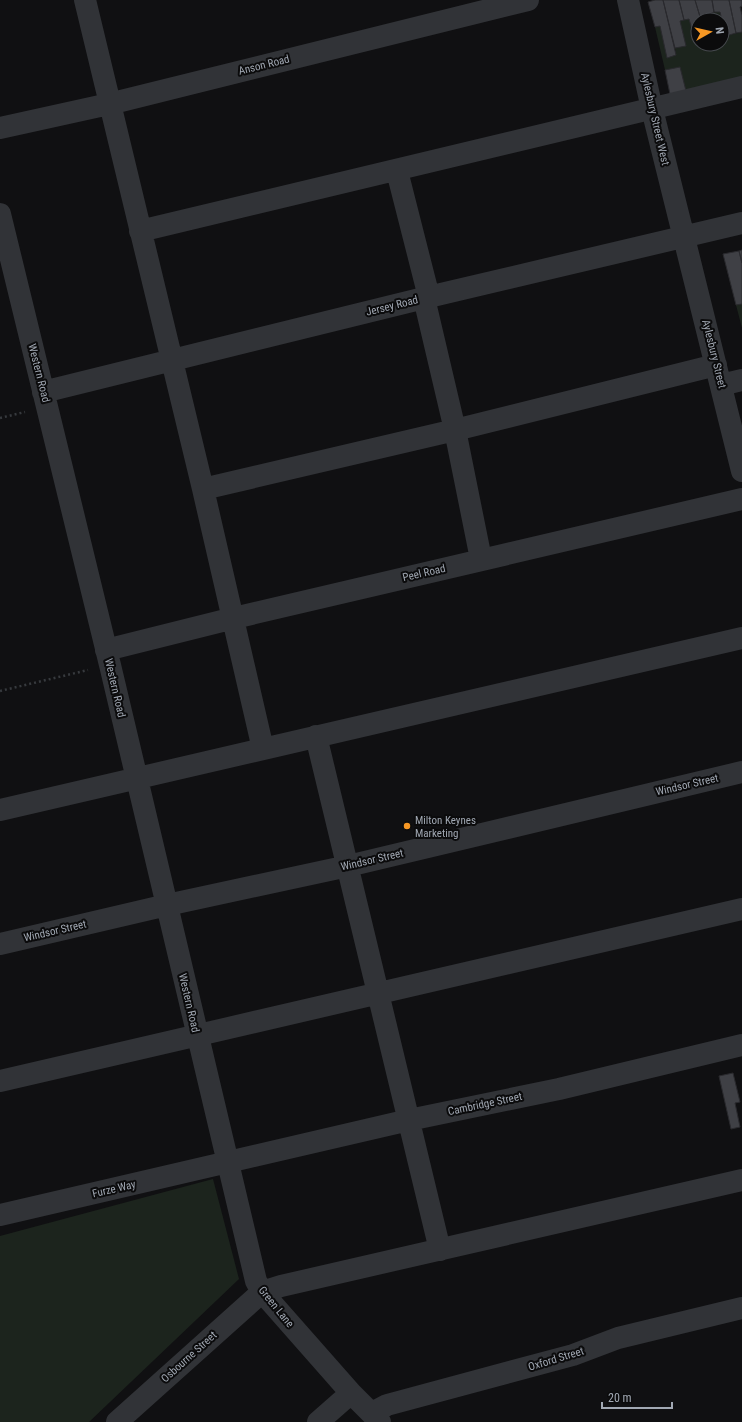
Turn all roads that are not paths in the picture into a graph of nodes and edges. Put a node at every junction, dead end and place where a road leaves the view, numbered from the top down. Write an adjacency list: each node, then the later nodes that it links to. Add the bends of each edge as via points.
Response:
1 (85, 0): 5 (street)
2 (528, 0): 5 (street, Anson Road)
3 (628, 0): 6 (street, Aylesbury Street West)
4 (742, 87): 6 (street)
5 (109, 104): 7 (street, Anson Road); 11 (street)
6 (652, 109): 8 (street); 12 (street, Aylesbury Street West)
7 (0, 128)
8 (397, 171): 11 (street); 13 (street)
9 (0, 214): 16 (street, Western Road)
10 (742, 223): 12 (street, Jersey Road)
11 (140, 231): 14 (street)
12 (684, 237): 13 (street, Jersey Road); 15 (street, Aylesbury Street)
13 (426, 298): 14 (street, Jersey Road); 17 (street)
14 (171, 360): 16 (street, Jersey Road); 19 (street)
15 (727, 376): 17 (street); 18 (street, Aylesbury Street)
16 (43, 392): 24 (street, Western Road)
17 (455, 430): 19 (street); 21 (street)
18 (742, 471)
19 (203, 490): 22 (street)
20 (742, 499): 21 (street, Peel Road)
21 (481, 559): 22 (street, Peel Road)
22 (234, 618): 24 (street, Peel Road); 26 (street)
23 (742, 638): 25 (street)
24 (108, 658): 28 (street, Western Road)
25 (316, 736): 26 (street); 30 (street)
26 (264, 749): 28 (street)
27 (742, 772): 30 (street, Windsor Street)
28 (136, 779): 29 (street); 31 (street, Western Road)
29 (1, 805)
30 (348, 866): 31 (street, Windsor Street); 34 (street)
31 (167, 906): 33 (street, Windsor Street); 35 (street, Western Road)
32 (742, 909): 34 (street)
33 (0, 944)
34 (378, 994): 35 (street); 38 (street)
35 (197, 1036): 37 (street); 39 (street, Western Road)
36 (742, 1045): 38 (street, Cambridge Street, via 559,1089)
37 (0, 1081)
38 (409, 1120): 39 (street, Cambridge Street); 42 (street)
39 (227, 1162): 41 (street, Furze Way); 43 (street, Green Lane, via 256,1281)
40 (742, 1180): 42 (street)
41 (0, 1215)
42 (440, 1250): 43 (street)
43 (262, 1292): 45 (street, Green Lane); 47 (street, Osbourne Street)
44 (742, 1308): 46 (street, Oxford Street, via 618,1338 573,1355 387,1405)
45 (351, 1393): 46 (street, Green Lane); 48 (street)
46 (376, 1417)
47 (117, 1422)
48 (318, 1422)

